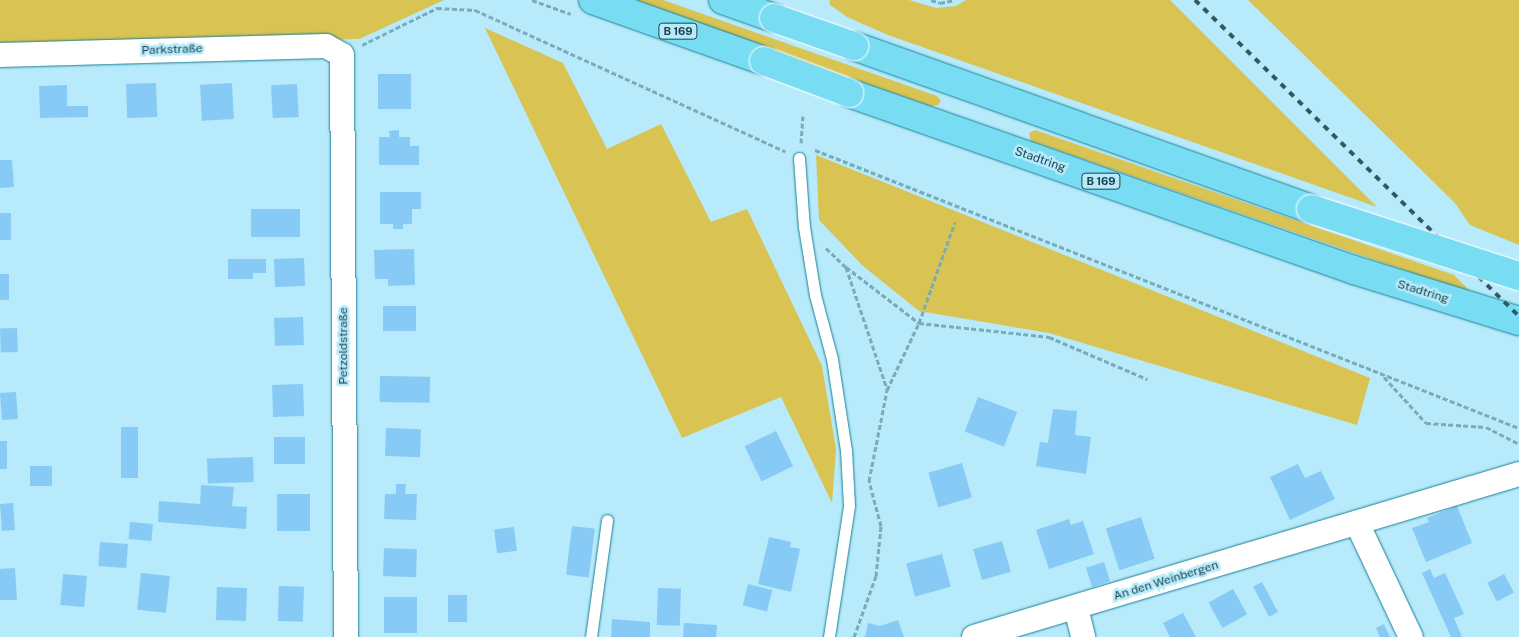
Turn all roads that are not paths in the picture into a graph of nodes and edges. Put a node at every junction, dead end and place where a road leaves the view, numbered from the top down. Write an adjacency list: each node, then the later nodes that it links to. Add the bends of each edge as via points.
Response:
1 (592, 0): 7 (main road, Stadtring / B 169, bridge, via 1354,270)
2 (723, 0): 6 (main road, bridge, via 1311,209)
3 (0, 55): 4 (street, Parkstraße, via 326,46)
4 (342, 55): 12 (street, Petzoldstraße)
5 (799, 158): 14 (lane, via 804,228 815,295 832,359 846,450 849,506)
6 (1519, 276)
7 (1519, 321)
8 (1519, 474): 10 (street, An den Weinbergen)
9 (607, 520): 13 (lane)
10 (1357, 523): 11 (street, An den Weinbergen); 17 (street)
11 (1076, 608): 15 (street, An den Weinbergen); 16 (street)
12 (346, 637)
13 (591, 637)
14 (829, 637)
15 (974, 637)
16 (1083, 637)
17 (1411, 637)

